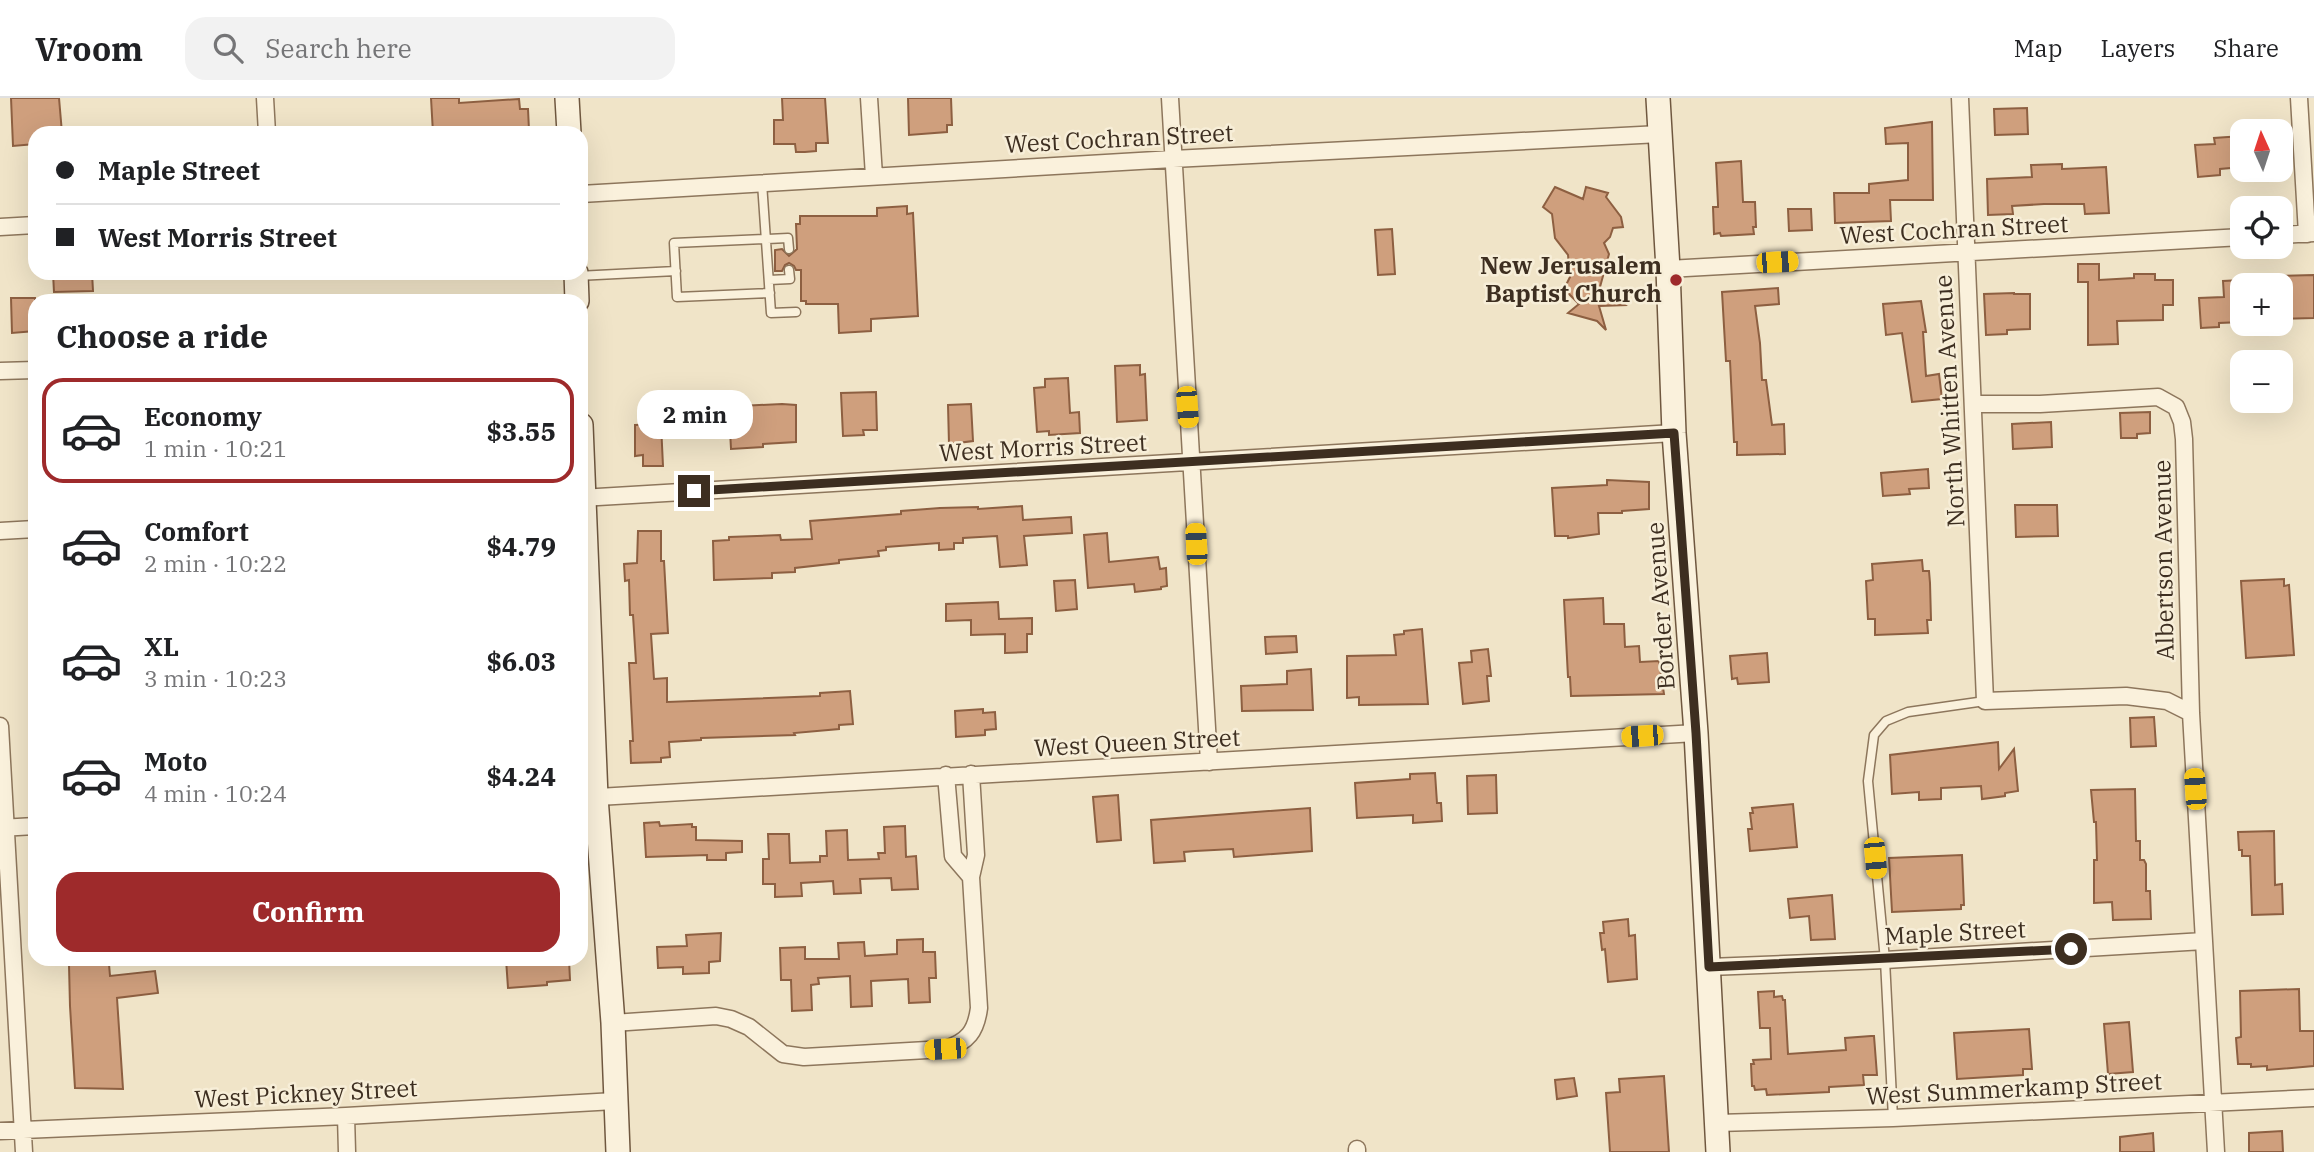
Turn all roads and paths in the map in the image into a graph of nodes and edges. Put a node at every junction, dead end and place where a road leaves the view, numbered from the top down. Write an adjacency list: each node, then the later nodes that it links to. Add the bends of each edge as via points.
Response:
1 (265, 98): 8 (street)
2 (567, 98): 9 (street)
3 (869, 98): 12 (street)
4 (1170, 98): 11 (street)
5 (1658, 98): 10 (street, Border Avenue)
6 (1960, 98): 21 (street, North Whitten Avenue)
7 (2299, 98): 17 (street)
8 (267, 126)
9 (569, 126)
10 (1660, 134): 11 (street, West Cochran Street); 22 (street, Border Avenue)
11 (1172, 159): 12 (street, West Cochran Street); 33 (street)
12 (874, 176): 13 (street, West Cochran Street)
13 (762, 183): 14 (street, West Cochran Street); 19 (lane)
14 (588, 194)
15 (28, 225): 16 (street)
16 (0, 227)
17 (2310, 234)
18 (2230, 238): 21 (street, West Cochran Street)
19 (766, 239): 20 (lane, via 788,238); 23 (lane, via 674,243); 26 (lane)
20 (789, 249)
21 (1966, 251): 22 (street, West Cochran Street); 31 (street, North Whitten Avenue)
22 (1668, 269): 32 (street, Border Avenue)
23 (676, 271): 25 (lane); 27 (lane, via 677,297)
24 (789, 271): 26 (lane, via 790,279)
25 (588, 274)
26 (769, 280): 27 (lane)
27 (770, 293): 28 (lane, via 771,313)
28 (796, 312)
29 (28, 370): 30 (street)
30 (0, 371)
31 (1974, 404): 37 (street, North Whitten Avenue); 38 (street, Albertson Avenue, via 2139,396 2158,397 2176,407 2184,439)
32 (1674, 433): 33 (street, West Morris Street); 40 (street, Border Avenue)
33 (1191, 463): 34 (street, West Morris Street); 42 (street)
34 (588, 498)
35 (28, 529): 36 (street)
36 (0, 531)
37 (1985, 701): 38 (street, via 2126,696 2167,701); 50 (lane, via 1908,712 1886,721 1874,735 1868,781)
38 (2191, 713): 49 (street, Albertson Avenue)
39 (0, 726): 47 (street)
40 (1696, 733): 42 (street, West Queen Street); 51 (street, Border Avenue)
41 (588, 754): 45 (street)
42 (1209, 762): 43 (street, West Queen Street)
43 (971, 774): 44 (street, West Queen Street); 48 (street, via 976,855)
44 (946, 775): 45 (street, West Queen Street); 48 (street, via 953,856)
45 (589, 797): 52 (street)
46 (28, 826): 47 (street)
47 (3, 828): 59 (street)
48 (971, 877): 52 (street, via 979,1007 971,1036 960,1045 804,1057 783,1054 749,1027 716,1016)
49 (2204, 941): 50 (street, Maple Street); 55 (street, Albertson Avenue)
50 (1885, 960): 51 (street, Maple Street); 57 (lane)
51 (1709, 967): 58 (street, Border Avenue)
52 (613, 1023): 54 (street)
53 (2314, 1098): 55 (street, West Summerkamp Street)
54 (615, 1101): 56 (street, West Pickney Street); 63 (street)
55 (2213, 1101): 57 (street, West Summerkamp Street); 65 (street, Albertson Avenue)
56 (346, 1116): 59 (street, West Pickney Street); 62 (street)
57 (1893, 1118): 58 (street, West Summerkamp Street)
58 (1717, 1123): 64 (street, Border Avenue)
59 (23, 1130): 60 (street, West Pickney Street); 61 (street)
60 (0, 1131)
61 (24, 1152)
62 (347, 1152)
63 (618, 1152)
64 (1718, 1152)
65 (2216, 1152)

